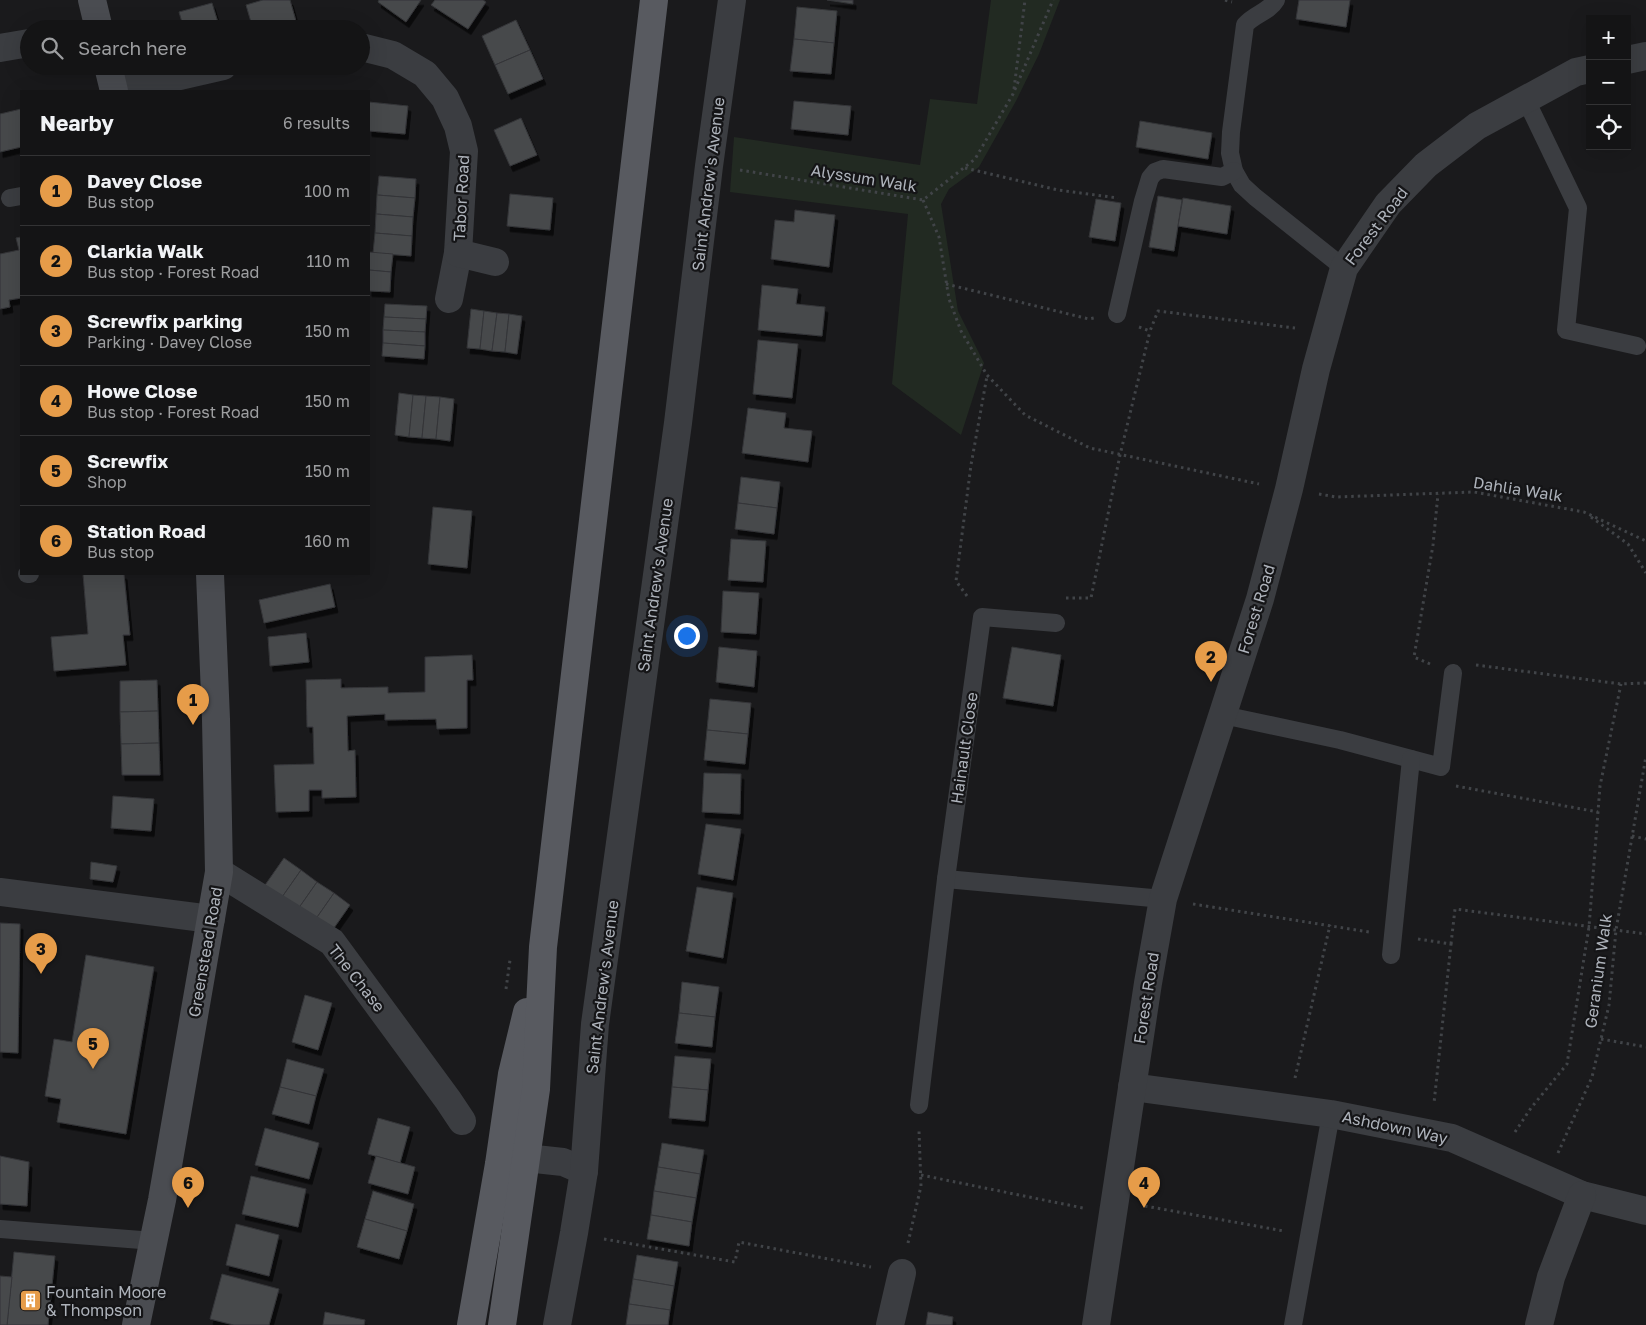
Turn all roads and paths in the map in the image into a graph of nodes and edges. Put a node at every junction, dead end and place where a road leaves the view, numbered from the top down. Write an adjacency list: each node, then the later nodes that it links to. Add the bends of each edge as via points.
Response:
1 (92, 0): 7 (street)
2 (654, 0): 65 (main road)
3 (732, 0): 20 (street, Saint Andrew's Avenue)
4 (1025, 0): 18 (path)
5 (1053, 0): 18 (path, Alyssum Walk)
6 (1276, 0): 22 (lane, via 1272,7 1245,25 1231,132 1230,153)
7 (95, 20)
8 (20, 45): 9 (street)
9 (0, 48)
10 (370, 49): 25 (street, Tabor Road, via 393,55 425,74 444,98 458,126 464,151)
11 (1646, 56): 12 (street)
12 (1631, 59)
13 (1586, 69): 19 (street, Forest Road)
14 (110, 75): 16 (street)
15 (184, 75): 17 (street)
16 (114, 90)
17 (118, 90)
18 (1013, 94): 21 (path, Alyssum Walk, via 975,159)
19 (1526, 100): 27 (street, Forest Road, via 1477,126 1426,165 1388,204); 33 (lane, via 1578,208 1566,330)
20 (709, 166): 23 (path, Alyssum Walk); 77 (street, Saint Andrew's Avenue, via 678,423 595,1024)
21 (964, 168): 23 (path, Alyssum Walk); 24 (path, via 1058,190)
22 (1234, 171): 24 (lane, via 1222,177 1163,169 1150,178); 27 (lane, via 1255,197)
23 (923, 200): 28 (path, Dahlia Walk, via 939,237)
24 (1144, 201): 30 (lane)
25 (458, 253): 26 (street, Tabor Road); 29 (street, Tabor Road)
26 (495, 262)
27 (1344, 268): 32 (street, Forest Road)
28 (946, 284): 30 (path, via 1089,319); 34 (path, Dahlia Walk, via 961,331)
29 (449, 299)
30 (1117, 314): 31 (path, via 1121,321)
31 (1150, 331): 32 (path, via 1158,311 1289,326); 35 (path)
32 (1325, 336): 36 (street, Forest Road)
33 (1636, 346)
34 (987, 375): 35 (path, Dahlia Walk, via 1025,415 1090,448); 42 (path, via 956,581)
35 (1120, 455): 36 (path, Dahlia Walk); 43 (path, via 1091,598 1066,598)
36 (1289, 489): 37 (path, Dahlia Walk, via 1336,497); 47 (street, Forest Road, via 1260,599)
37 (1438, 494): 38 (path, Dahlia Walk, via 1474,492); 44 (path, via 1433,546 1414,657)
38 (1584, 512): 39 (path, Dahlia Walk); 40 (path, via 1628,544)
39 (1646, 541)
40 (1646, 573)
41 (210, 575): 54 (street, Greenstead Road)
42 (982, 617): 43 (lane); 55 (lane, Hainault Close)
43 (1056, 623)
44 (1453, 673): 46 (path, via 1478,664); 49 (lane, via 1441,767)
45 (1646, 683): 46 (path)
46 (1620, 684): 51 (path)
47 (1223, 715): 49 (lane); 57 (street, Forest Road)
48 (1646, 756): 52 (path, Geranium Walk)
49 (1411, 759): 50 (lane)
50 (1409, 777): 51 (path); 63 (lane)
51 (1598, 812): 60 (path)
52 (1632, 836): 53 (path); 61 (path, Geranium Walk)
53 (1646, 839)
54 (219, 872): 58 (street, Greenstead Road); 73 (street, The Chase, via 332,942)
55 (946, 879): 57 (lane); 70 (lane, Hainault Close)
56 (0, 892): 58 (street)
57 (1163, 899): 59 (path); 69 (street, Forest Road)
58 (211, 919): 86 (street, Greenstead Road)
59 (1330, 925): 63 (path); 71 (path)
60 (1589, 927): 61 (path); 64 (path, via 1455,909); 76 (path, via 1567,1064 1531,1108)
61 (1616, 930): 62 (path); 67 (path, Geranium Walk, via 1609,1005)
62 (1646, 934)
63 (1394, 936): 64 (path); 66 (lane)
64 (1451, 944): 74 (path)
65 (543, 947): 75 (main road, via 536,1090); 89 (main road, via 512,1074)
66 (1392, 955)
67 (1601, 1039): 68 (path); 79 (path, Geranium Walk, via 1592,1077)
68 (1646, 1047)
69 (1132, 1087): 71 (street, Ashdown Way); 81 (street, Forest Road)
70 (918, 1105): 78 (path)
71 (1288, 1108): 72 (street, Ashdown Way)
72 (1331, 1114): 74 (street, Ashdown Way); 85 (lane)
73 (462, 1121)
74 (1431, 1134): 76 (street, Ashdown Way, via 1452,1138)
75 (526, 1158): 77 (street, via 563,1162); 90 (main road, via 519,1158 512,1171 492,1295); 91 (main road)
76 (1497, 1158): 79 (street, Ashdown Way)
77 (584, 1171): 84 (street, Saint Andrew's Avenue)
78 (921, 1175): 81 (path); 87 (path)
79 (1546, 1180): 80 (street, Ashdown Way)
80 (1582, 1194): 82 (street, Ashdown Way); 96 (street, via 1551,1277)
81 (1114, 1208): 85 (path); 94 (street, Forest Road)
82 (1646, 1211)
83 (0, 1229): 86 (lane)
84 (574, 1233): 87 (path, via 735,1262 739,1242); 92 (street, Saint Andrew's Avenue)
85 (1309, 1235): 95 (lane)
86 (154, 1241): 88 (street, Greenstead Road)
87 (902, 1273): 93 (street)
88 (136, 1325)
89 (471, 1325)
90 (477, 1325)
91 (502, 1325)
92 (557, 1325)
93 (890, 1325)
94 (1096, 1325)
95 (1293, 1325)
96 (1539, 1325)

